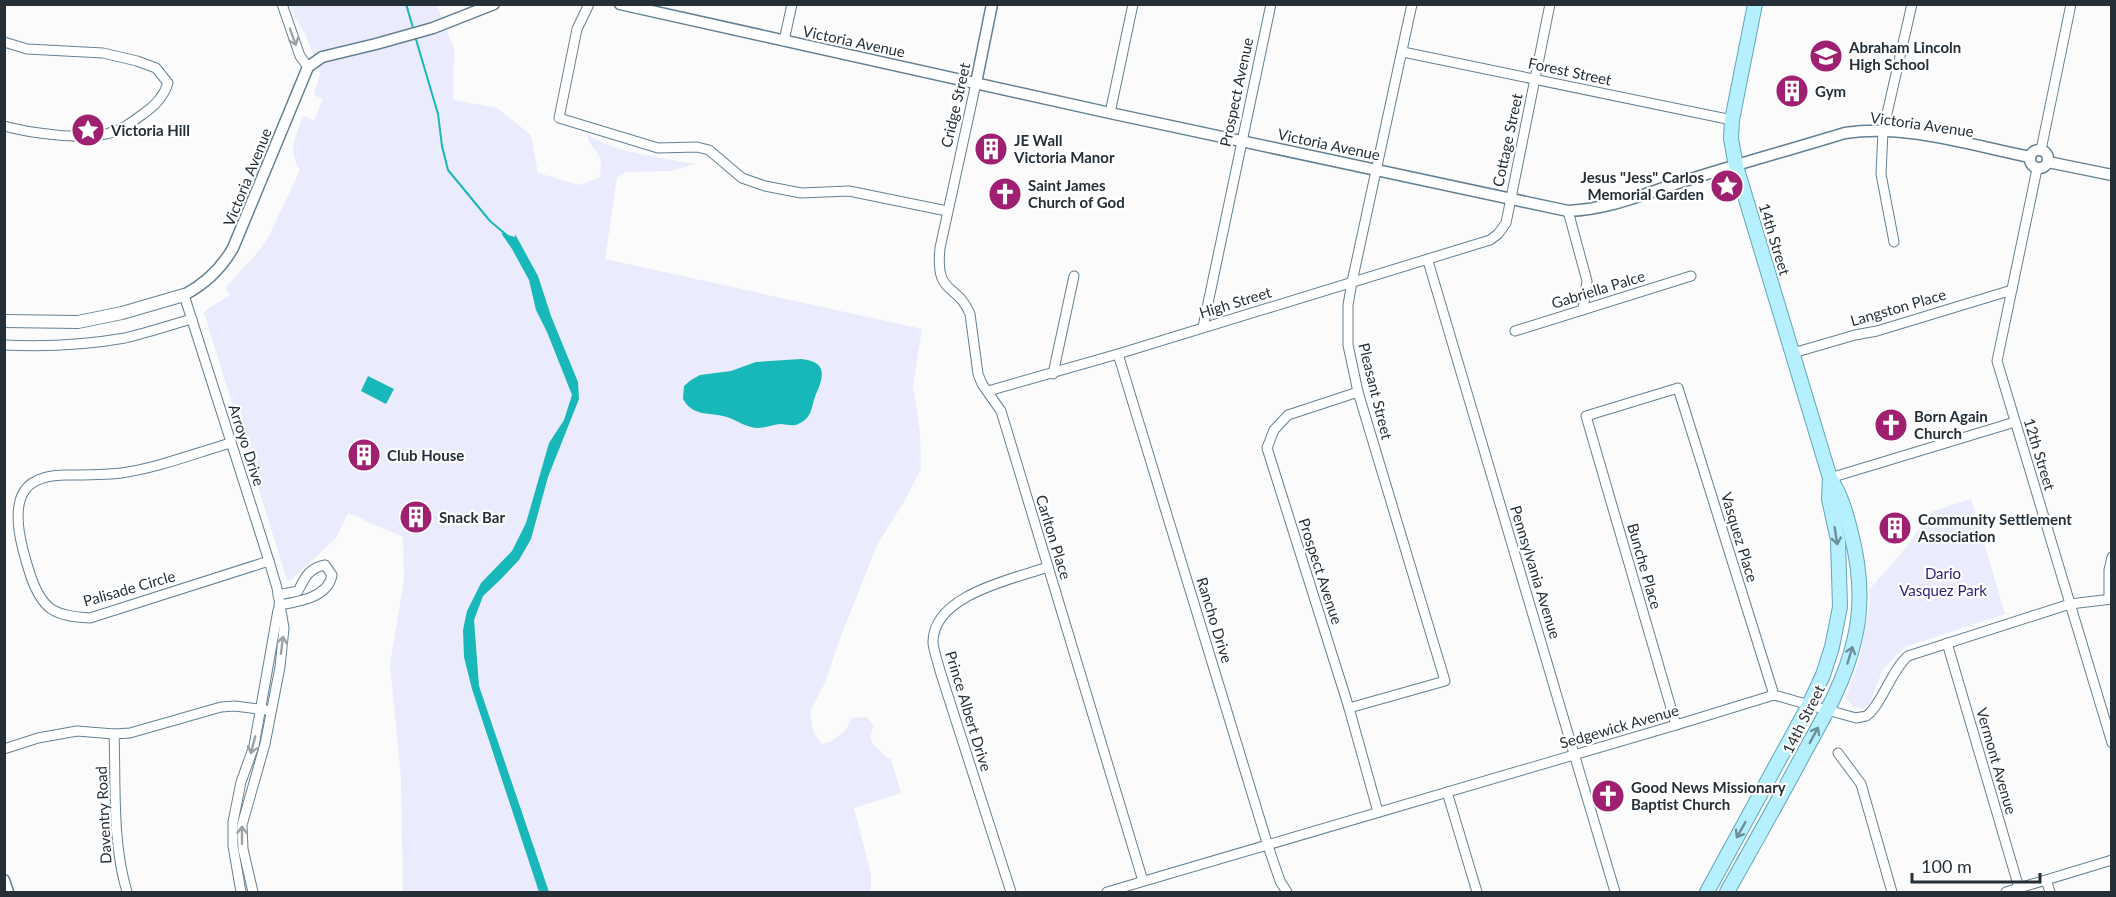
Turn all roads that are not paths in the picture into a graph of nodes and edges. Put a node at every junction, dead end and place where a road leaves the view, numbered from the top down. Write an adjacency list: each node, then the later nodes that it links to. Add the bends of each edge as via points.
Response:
1 (282, 4): 18 (street, one-way to 18, via 300,57)
2 (494, 4): 18 (street, via 433,28 322,57)
3 (590, 4): 34 (street, via 577,29 559,118 658,148 709,150 742,178 765,186 801,193 849,190)
4 (620, 4): 14 (street, Victoria Avenue)
5 (792, 4): 15 (street)
6 (992, 4): 20 (street, Cridge Street)
7 (1133, 4): 21 (street)
8 (1271, 4): 25 (street, Prospect Avenue)
9 (1412, 4): 17 (street, Pleasant Street)
10 (1550, 4): 19 (street, Cottage Street)
11 (1755, 4): 22 (main road, 14th Street)
12 (1912, 4): 24 (street)
13 (2071, 4): 26 (street)
14 (648, 8): 15 (street, Victoria Avenue)
15 (784, 41): 20 (street, Victoria Avenue)
16 (4, 42): 23 (street, via 27,49 103,53 137,61 156,68 168,83 165,94 149,110 126,127 105,135 21,131)
17 (1402, 52): 19 (street, Forest Street); 31 (street, Pleasant Street)
18 (308, 67): 43 (street, Victoria Avenue, via 233,248 209,279)
19 (1536, 79): 22 (street, Forest Street); 33 (street, Cottage Street)
20 (976, 83): 21 (street, Victoria Avenue); 34 (street, Cridge Street)
21 (1110, 113): 25 (street, Victoria Avenue)
22 (1732, 120): 29 (main road, 14th Street)
23 (4, 126)
24 (1883, 131): 27 (street, Victoria Avenue); 29 (street, Victoria Avenue, via 1845,133); 37 (street, via 1881,174)
25 (1241, 141): 31 (street, Victoria Avenue); 47 (street, Prospect Avenue)
26 (2041, 150): 27 (street); 28 (street, via 2047,154)
27 (2030, 157): 30 (street, via 2031,165)
28 (2048, 162): 30 (street); 32 (street)
29 (1736, 166): 35 (street, Victoria Avenue, via 1624,202); 51 (main road, 14th Street)
30 (2037, 169): 42 (street, 12th Street)
31 (1377, 170): 33 (street, Victoria Avenue); 41 (street, Pleasant Street)
32 (2112, 175)
33 (1510, 198): 35 (street, Victoria Avenue); 36 (street, Cottage Street, via 1506,223)
34 (947, 211): 53 (street, Carlton Place, via 939,274 970,314 978,374)
35 (1568, 211): 44 (street, via 1587,280)
36 (1490, 240): 38 (street, High Street)
37 (1894, 242)
38 (1428, 261): 41 (street, High Street); 78 (street, Pennsylvania Avenue)
39 (1074, 276): 52 (street)
40 (1691, 276): 44 (street, Gabriella Palce)
41 (1352, 282): 47 (street, High Street); 54 (street, Pleasant Street, via 1348,345)
42 (2012, 290): 51 (street, Langston Place); 56 (street, 12th Street, via 1997,361)
43 (183, 295): 45 (street, Arroyo Drive); 46 (main road, Victoria Avenue, via 78,322)
44 (1583, 310): 48 (street, Gabriella Palce)
45 (192, 319): 49 (street, via 101,342); 57 (street, Arroyo Drive)
46 (4, 321)
47 (1203, 327): 50 (street, High Street)
48 (1515, 331)
49 (4, 345)
50 (1118, 354): 52 (street, High Street); 81 (street, Rancho Drive)
51 (1793, 354): 58 (main road, 14th Street)
52 (1053, 374): 53 (street, High Street)
53 (987, 392): 61 (street, Carlton Place, via 1001,411)
54 (1358, 392): 69 (street, Prospect Avenue, via 1288,415 1274,430 1266,448); 69 (street, Pleasant Street, via 1445,681)
55 (1586, 416): 67 (street, Vasquez Place, via 1678,388); 73 (street, Bunche Place)
56 (2015, 422): 58 (street); 64 (street, 12th Street)
57 (231, 442): 60 (street, Arroyo Drive); 60 (street, Palisade Circle, via 121,473 60,475 31,483 23,491 19,506 22,548 45,605 65,617 90,618)
58 (1830, 478): 68 (main road, 14th Street, one-way to 68, via 1829,499 1838,540 1840,607 1832,647); 71 (main road, 14th Street, one-way to 58, via 1855,640 1859,578 1849,524)
59 (2112, 557): 63 (street)
60 (269, 561): 62 (street, Arroyo Drive)
61 (1048, 567): 85 (street, Carlton Place); 91 (street, Prince Albert Drive, via 975,591 951,606 938,624 933,642)
62 (278, 595): 65 (street, Arroyo Drive); 65 (street, via 298,591 313,568 325,565 332,575 325,589 308,600)
63 (2110, 599): 64 (street)
64 (2070, 604): 66 (street); 75 (street, 12th Street)
65 (279, 605): 70 (street, Arroyo Drive); 72 (street, Arroyo Drive, one-way to 65, via 284,628)
66 (1947, 643): 71 (street, via 1899,663 1866,716 1856,718); 86 (street, Vermont Avenue)
67 (1774, 694): 68 (street); 73 (street, Sedgewick Avenue)
68 (1809, 705): 71 (street); 96 (main road, 14th Street, one-way to 96)
69 (1348, 708): 80 (street, Prospect Avenue)
70 (261, 709): 72 (street); 74 (street, via 221,707 139,731); 89 (street, Arroyo Drive, one-way to 89, via 233,822 232,846)
71 (1828, 709): 97 (main road, 14th Street, one-way to 71)
72 (272, 711): 90 (street, Arroyo Drive, one-way to 72, via 242,825)
73 (1676, 725): 78 (street, Sedgewick Avenue)
74 (114, 734): 76 (street, via 77,731); 88 (street, Daventry Road, via 117,836)
75 (2112, 743)
76 (4, 749)
77 (1839, 753): 98 (street, via 1861,784)
78 (1574, 755): 79 (street, Sedgewick Avenue); 95 (street, Pennsylvania Avenue)
79 (1447, 792): 80 (street, Sedgewick Avenue); 94 (street)
80 (1378, 812): 81 (street, Sedgewick Avenue)
81 (1268, 846): 85 (street, Sedgewick Avenue); 93 (street, Rancho Drive)
82 (2112, 860): 84 (street)
83 (4, 880): 87 (street)
84 (2046, 880): 86 (street); 100 (street)
85 (1143, 881): 92 (street, Sedgewick Avenue)
86 (2019, 888): 99 (street)
87 (8, 892)
88 (128, 892)
89 (241, 892)
90 (253, 892)
91 (1011, 892)
92 (1107, 892)
93 (1287, 892)
94 (1477, 892)
95 (1615, 892)
96 (1707, 892)
97 (1726, 892)
98 (1892, 892)
99 (2006, 892)
100 (2050, 892)

